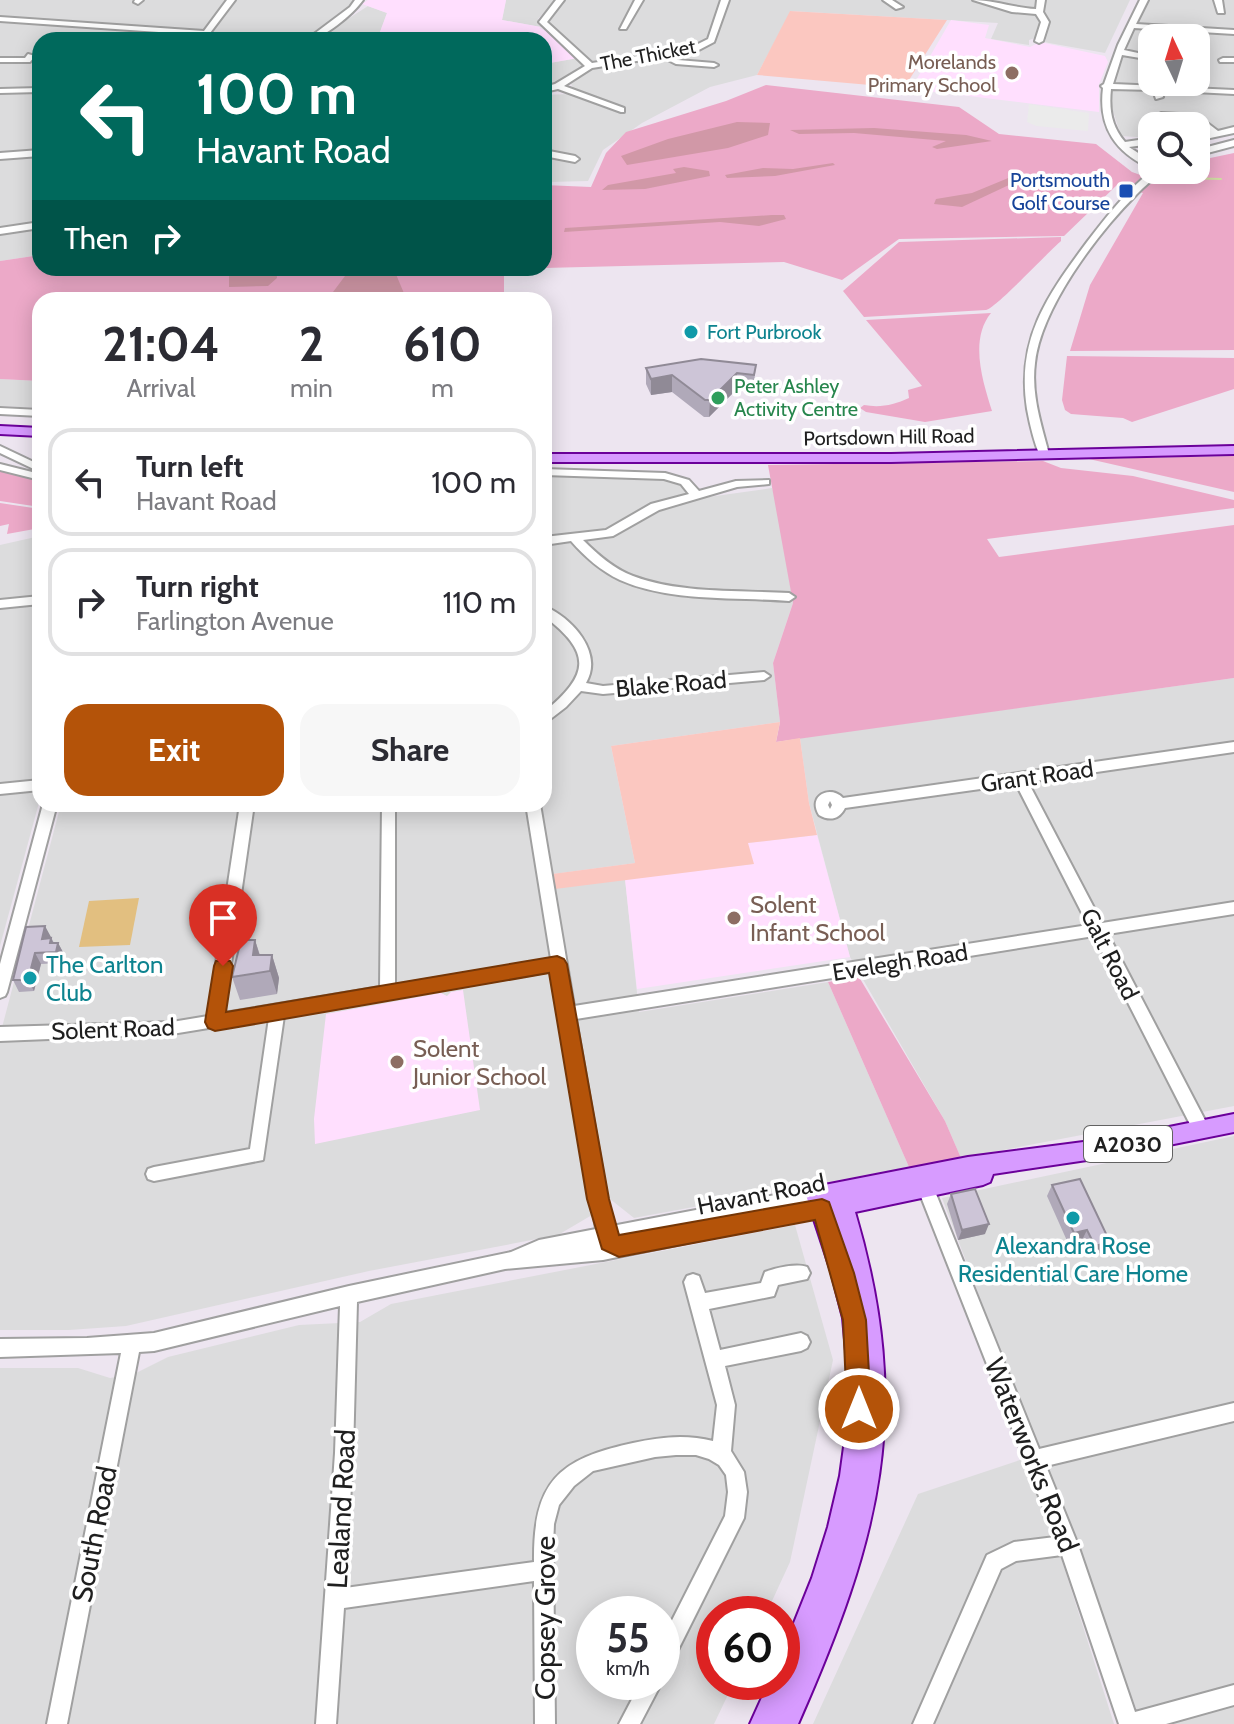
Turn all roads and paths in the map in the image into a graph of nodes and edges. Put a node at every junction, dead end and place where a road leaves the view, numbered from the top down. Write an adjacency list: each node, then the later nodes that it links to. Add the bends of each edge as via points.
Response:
1 (231, 0): 20 (street)
2 (359, 0): 21 (street)
3 (560, 0): 32 (street, via 543,22)
4 (639, 0): 17 (street)
5 (725, 0): 25 (street, The Thicket, via 711,40)
6 (887, 0): 11 (street)
7 (977, 0): 13 (street)
8 (1041, 0): 13 (street)
9 (1144, 0): 16 (street)
10 (1218, 0): 12 (street)
11 (899, 7)
12 (1221, 11)
13 (1039, 12): 23 (street, via 1045,22)
14 (0, 19): 15 (street)
15 (118, 26): 18 (street); 19 (street)
16 (1131, 26): 22 (street); 24 (street)
17 (623, 27)
18 (113, 32)
19 (170, 32)
20 (208, 32)
21 (321, 32)
22 (1234, 32)
23 (1039, 41)
24 (1119, 52): 26 (street); 34 (street)
25 (664, 55): 31 (street, via 676,62); 32 (street, The Thicket)
26 (1138, 55)
27 (30, 59): 28 (street)
28 (0, 60)
29 (1223, 60): 30 (street)
30 (1234, 60)
31 (714, 65)
32 (590, 66): 33 (street)
33 (558, 86): 35 (street); 41 (street)
34 (1105, 86): 40 (street, via 1157,88); 48 (street, via 1109,122)
35 (552, 88)
36 (32, 90): 37 (street)
37 (0, 91)
38 (1210, 91): 39 (street)
39 (1234, 92)
40 (1159, 97)
41 (621, 110)
42 (1210, 129): 44 (street)
43 (1234, 130): 44 (street)
44 (1215, 133): 45 (street)
45 (1210, 134)
46 (1138, 143): 48 (street)
47 (1234, 143): 49 (street)
48 (1122, 145): 53 (street)
49 (1210, 149)
50 (32, 154): 52 (street)
51 (552, 155): 54 (street)
52 (0, 156)
53 (1138, 158)
54 (575, 159)
55 (1143, 184): 64 (street, via 1125,199 1046,305 1028,375)
56 (32, 226): 57 (street)
57 (0, 231)
58 (0, 411): 59 (street)
59 (32, 413)
60 (0, 430): 61 (main road)
61 (32, 432)
62 (0, 449): 66 (street)
63 (1234, 450): 64 (main road, Portsdown Hill Road)
64 (1044, 454): 65 (main road, Portsdown Hill Road)
65 (552, 458)
66 (32, 465)
67 (0, 467): 69 (street)
68 (552, 472): 71 (street, via 665,476 685,482)
69 (32, 475)
70 (765, 482): 71 (street)
71 (695, 494): 72 (street, via 655,507 609,533)
72 (575, 539): 73 (street); 74 (street, via 629,579 668,587)
73 (552, 540)
74 (781, 594)
75 (32, 601): 76 (street)
76 (0, 604)
77 (552, 616): 79 (street, via 582,644 586,665)
78 (764, 676): 79 (street, Blake Road, via 603,690)
79 (579, 686): 80 (street)
80 (552, 713)
81 (1234, 747): 82 (street, Grant Road)
82 (1020, 779): 85 (street, Grant Road); 91 (street, Galt Road)
83 (32, 786): 84 (street)
84 (0, 789)
85 (840, 804)
86 (48, 812): 93 (street)
87 (246, 812): 97 (street)
88 (388, 812): 94 (street)
89 (534, 812): 92 (street)
90 (1234, 908): 91 (street, Evelegh Road)
91 (1098, 930): 96 (street, Evelegh Road); 100 (street, Galt Road)
92 (557, 964): 94 (street, Solent Road); 96 (street)
93 (0, 992)
94 (387, 993): 95 (street, Solent Road)
95 (277, 1013): 97 (street, Solent Road); 102 (street, via 257,1155)
96 (566, 1014): 105 (street)
97 (215, 1022): 98 (street, Solent Road)
98 (0, 1034)
99 (1234, 1123): 100 (main road, Havant Road / A2030)
100 (1201, 1129): 101 (main road, Havant Road / A2030)
101 (1021, 1162): 103 (main road, Havant Road / A2030); 104 (main road, Havant Road / A2030, via 968,1167)
102 (154, 1174)
103 (926, 1189): 104 (main road, Havant Road / A2030); 116 (street, Waterworks Road)
104 (830, 1200): 105 (street, Havant Road); 127 (main road, via 854,1320 857,1452 845,1519 823,1584); 128 (main road, via 864,1288 873,1341 873,1458 849,1570)
105 (612, 1241): 108 (street, Havant Road, via 563,1257 507,1261)
106 (801, 1273): 109 (street, via 771,1278 768,1290)
107 (693, 1282): 109 (street)
108 (349, 1294): 111 (street, Havant Road); 119 (street, Lealand Road)
109 (698, 1303): 113 (street)
110 (801, 1342): 113 (street)
111 (131, 1345): 112 (street, Havant Road); 123 (street, South Road)
112 (0, 1348)
113 (713, 1360): 115 (street, via 726,1405)
114 (1234, 1412): 116 (street)
115 (721, 1455): 118 (street, Copsey Grove, via 704,1445 668,1444 582,1467 550,1503); 120 (street, via 739,1485 734,1518)
116 (1035, 1459): 117 (street, Waterworks Road)
117 (1068, 1545): 129 (street, via 1014,1552 994,1562); 130 (street, Waterworks Road)
118 (544, 1570): 119 (street); 125 (street, Copsey Grove)
119 (336, 1599): 124 (street, Lealand Road)
120 (680, 1625)
121 (1234, 1695): 130 (street)
122 (642, 1700): 126 (street)
123 (57, 1724)
124 (326, 1724)
125 (545, 1724)
126 (629, 1724)
127 (763, 1724)
128 (785, 1724)
129 (923, 1724)
130 (1129, 1724)

